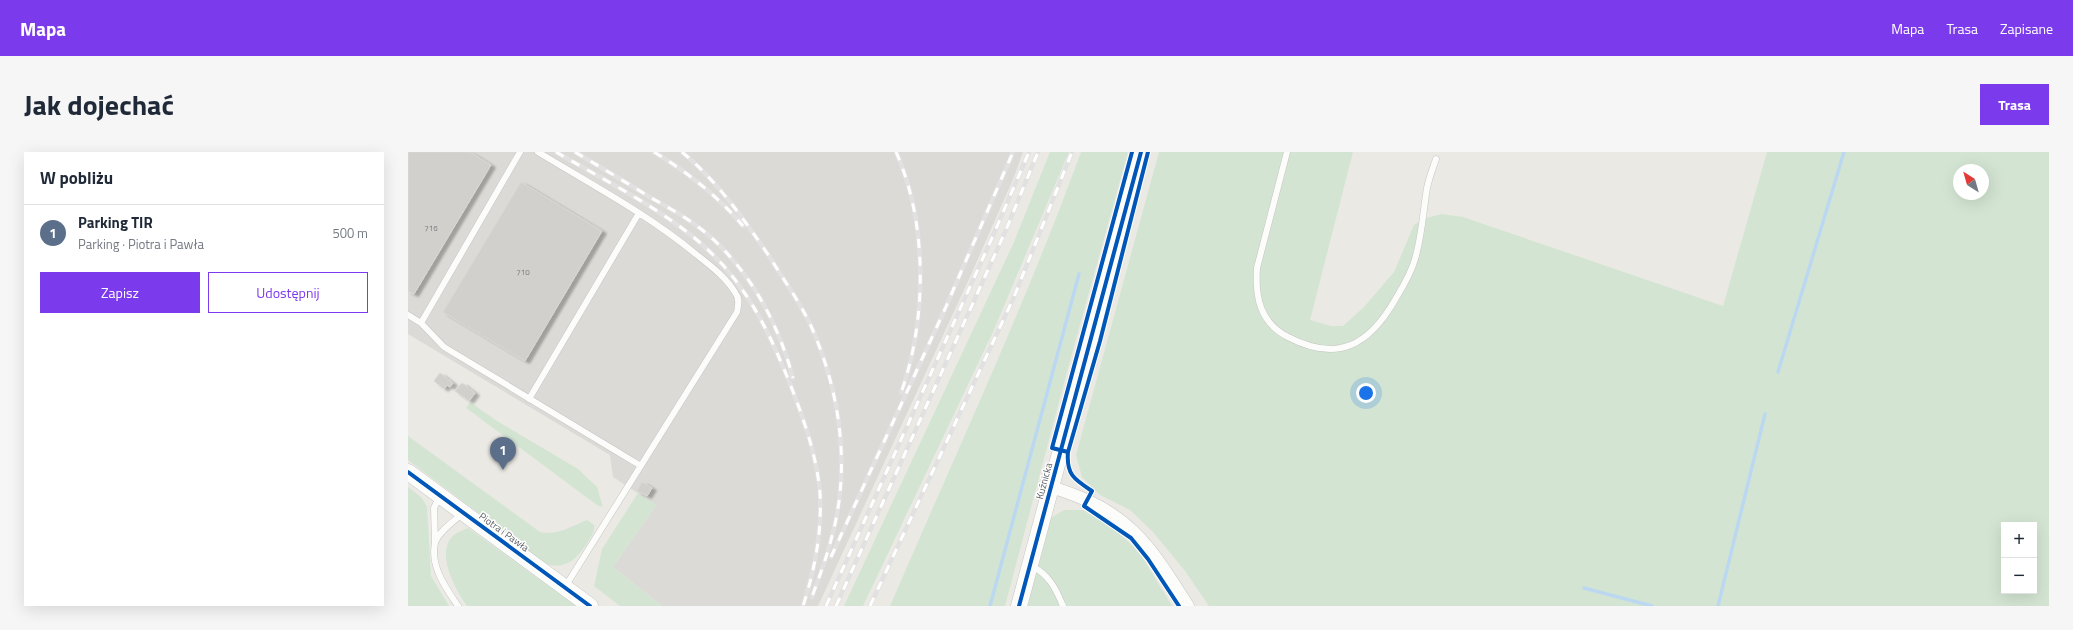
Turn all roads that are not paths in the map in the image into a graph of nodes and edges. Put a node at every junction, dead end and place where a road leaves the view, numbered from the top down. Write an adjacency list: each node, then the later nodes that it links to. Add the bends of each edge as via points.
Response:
1 (520, 152): 8 (lane)
2 (538, 152): 6 (lane)
3 (1141, 152): 12 (street, Kuźnicka)
4 (1287, 152): 5 (lane, via 1257,268 1258,300 1263,314 1274,327 1288,337 1308,346 1335,350 1348,348 1372,333 1403,287 1415,261 1421,237 1427,186)
5 (1436, 159)
6 (639, 213): 9 (lane); 10 (lane, via 684,244 718,272 737,295 739,304 737,312)
7 (408, 315): 8 (lane)
8 (421, 323): 9 (lane, via 444,347)
9 (529, 399): 10 (lane)
10 (641, 466): 17 (lane)
11 (408, 472): 13 (street, Piotra i Pawła)
12 (1051, 487): 16 (street, Kuźnicka); 22 (street, via 1088,500 1124,521 1152,551)
13 (440, 495): 14 (street, Piotra i Pawła); 15 (lane, via 434,508)
14 (463, 513): 15 (lane); 17 (street, Piotra i Pawła)
15 (435, 542): 18 (lane, via 435,562 439,574)
16 (1030, 566): 20 (street, Kuźnicka); 21 (lane, via 1040,570 1047,577)
17 (565, 587): 19 (street, Piotra i Pawła)
18 (458, 606)
19 (590, 606)
20 (1019, 606)
21 (1063, 606)
22 (1188, 606)

